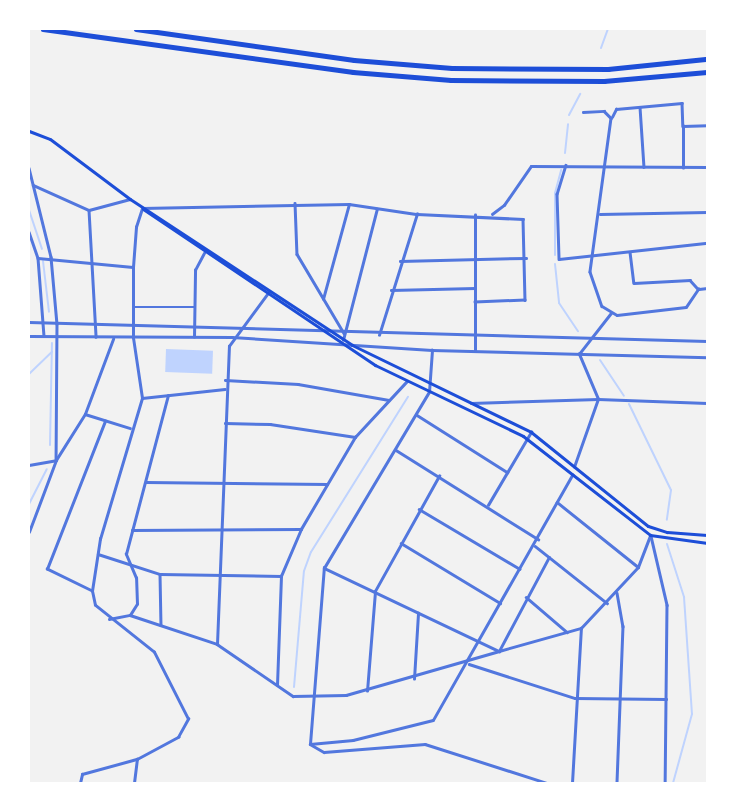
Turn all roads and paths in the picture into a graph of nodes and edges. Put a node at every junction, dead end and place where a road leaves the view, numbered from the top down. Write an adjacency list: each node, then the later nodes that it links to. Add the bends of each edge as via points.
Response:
1 (43, 29): 4 (highway, via 352,72 451,80 604,82)
2 (136, 29): 3 (highway, via 354,60 452,68 608,69)
3 (707, 59)
4 (707, 72)
5 (640, 107): 7 (street, via 616,109); 9 (street, via 682,103); 13 (street)
6 (583, 112): 7 (street, via 604,111)
7 (611, 118): 11 (street)
8 (707, 125): 9 (street)
9 (683, 126): 16 (street)
10 (29, 131): 18 (main road, via 50,139)
11 (607, 164): 12 (street); 13 (street); 28 (street)
12 (564, 165): 27 (street, via 531,166 504,205); 33 (street, via 557,194 559,259)
13 (644, 167): 16 (street)
14 (707, 167): 16 (street)
15 (29, 168): 17 (street)
16 (683, 168)
17 (33, 185): 23 (street); 34 (street)
18 (130, 199): 21 (main road); 23 (street)
19 (295, 203): 20 (street); 21 (street); 46 (street, via 298,254)
20 (349, 204): 22 (street); 46 (street)
21 (142, 208): 32 (main road); 40 (street, via 136,227); 62 (main road)
22 (377, 208): 25 (street); 63 (street)
23 (89, 210): 38 (street)
24 (707, 212): 28 (street)
25 (417, 214): 26 (street); 39 (street)
26 (475, 214): 27 (street); 37 (street)
27 (490, 214): 36 (street, via 523,219)
28 (600, 214): 33 (street)
29 (29, 232): 35 (street)
30 (707, 243): 31 (street)
31 (630, 252): 33 (street); 43 (street, via 634,282 690,280)
32 (204, 253): 45 (main road); 48 (street, via 195,270)
33 (594, 255): 50 (street, via 591,284)
34 (51, 257): 35 (street); 38 (street); 54 (street)
35 (38, 258): 52 (street)
36 (526, 258): 37 (street); 47 (street, via 525,300)
37 (475, 259): 39 (street); 41 (street)
38 (92, 261): 40 (street); 55 (street)
39 (400, 261): 44 (street)
40 (133, 267): 49 (street)
41 (475, 288): 44 (street); 47 (street)
42 (707, 288): 43 (street)
43 (698, 289): 50 (street, via 686,307)
44 (390, 290): 64 (street)
45 (268, 293): 60 (street); 61 (main road)
46 (323, 299): 63 (street)
47 (475, 302): 71 (street)
48 (194, 307): 49 (street); 57 (street)
49 (133, 308): 56 (street)
50 (611, 313): 76 (street)
51 (29, 322): 52 (street)
52 (44, 323): 53 (street); 58 (street)
53 (51, 323): 54 (street); 58 (street); 59 (street)
54 (57, 324): 55 (street); 59 (street)
55 (95, 326): 56 (street); 72 (street)
56 (133, 326): 57 (street); 74 (street)
57 (194, 326): 60 (street); 69 (street)
58 (44, 329): 66 (street); 67 (street)
59 (57, 329): 67 (street); 68 (street)
60 (238, 329): 61 (street); 70 (street)
61 (323, 332): 62 (street); 78 (main road)
62 (334, 333): 63 (street); 75 (main road)
63 (344, 333): 64 (street); 75 (street)
64 (379, 335): 71 (street)
65 (29, 336): 66 (street)
66 (44, 336): 67 (street)
67 (51, 336): 68 (street)
68 (58, 336): 72 (street); 104 (street)
69 (194, 337): 70 (street); 74 (street)
70 (232, 337): 78 (street); 84 (street)
71 (475, 337): 76 (street); 81 (street)
72 (96, 338): 73 (street)
73 (113, 338): 74 (street); 95 (street)
74 (133, 338): 90 (street)
75 (343, 339): 78 (street); 79 (main road)
76 (590, 340): 77 (street); 82 (street)
77 (707, 341)
78 (342, 344): 79 (street); 85 (main road)
79 (352, 345): 80 (street); 86 (main road)
80 (432, 350): 81 (street); 86 (street)
81 (475, 351): 82 (street)
82 (579, 354): 83 (street); 91 (street)
83 (707, 357)
84 (225, 380): 87 (street); 92 (street, via 298,384)
85 (407, 381): 88 (main road); 92 (street)
86 (432, 385): 88 (street); 93 (main road)
87 (225, 389): 89 (street); 98 (street)
88 (429, 392): 96 (street); 102 (main road)
89 (168, 395): 90 (street); 111 (street)
90 (142, 398): 99 (street)
91 (598, 399): 93 (street); 94 (street); 106 (street)
92 (388, 400): 101 (street)
93 (470, 403): 100 (main road)
94 (707, 403)
95 (85, 414): 97 (street); 104 (street)
96 (417, 415): 103 (street); 107 (street)
97 (105, 420): 99 (street); 135 (street, via 47,568)
98 (225, 423): 101 (street, via 270,424); 110 (street)
99 (130, 428): 126 (street, via 124,466)
100 (531, 432): 102 (street); 106 (main road)
101 (355, 437): 112 (street)
102 (527, 439): 107 (street); 108 (main road)
103 (396, 450): 109 (street); 130 (street)
104 (56, 460): 105 (street); 119 (street)
105 (29, 465)
106 (574, 468): 121 (main road, via 648,526 667,532)
107 (507, 472): 114 (street)
108 (572, 475): 113 (street); 120 (main road)
109 (439, 476): 114 (street); 115 (street)
110 (222, 480): 111 (street); 112 (street); 116 (street)
111 (146, 482): 118 (street)
112 (327, 484): 117 (street)
113 (557, 502): 122 (street); 129 (street)
114 (488, 506): 122 (street)
115 (420, 508): 123 (street); 131 (street)
116 (218, 528): 117 (street); 118 (street); 133 (street)
117 (301, 529): 134 (street)
118 (132, 530): 128 (street, via 126,554)
119 (29, 532)
120 (650, 535): 124 (main road); 129 (street); 156 (street, via 667,605)
121 (707, 535)
122 (538, 539): 125 (street)
123 (401, 543): 136 (street); 140 (street)
124 (707, 543)
125 (535, 546): 127 (street); 131 (street)
126 (98, 554): 128 (street); 135 (street)
127 (549, 557): 138 (street); 139 (street)
128 (129, 563): 132 (street); 142 (street, via 136,578 137,604)
129 (638, 567): 137 (street)
130 (324, 568): 136 (street); 154 (street)
131 (520, 569): 140 (street)
132 (160, 574): 133 (street); 144 (street)
133 (218, 575): 134 (street); 148 (street)
134 (281, 576): 152 (street)
135 (92, 591): 143 (street, via 95,605)
136 (375, 592): 141 (street); 153 (street)
137 (617, 593): 139 (street); 157 (street, via 623,626)
138 (526, 597): 146 (street); 149 (street)
139 (607, 603): 145 (street)
140 (500, 604): 147 (street)
141 (418, 612): 147 (street); 151 (street)
142 (130, 616): 143 (street); 144 (street)
143 (109, 619): 159 (street, via 154,652 188,719 178,738)
144 (161, 626): 148 (street)
145 (581, 628): 146 (street); 155 (street)
146 (566, 632): 149 (street)
147 (479, 640): 149 (street); 150 (street)
148 (217, 644): 152 (street)
149 (499, 651): 150 (street)
150 (467, 664): 151 (street); 155 (street); 158 (street, via 434,720 353,740)
151 (414, 679): 153 (street)
152 (277, 685): 154 (street, via 293,696)
153 (367, 691): 154 (street)
154 (313, 696): 158 (street)
155 (575, 698): 157 (street); 163 (street)
156 (666, 699): 157 (street); 165 (street)
157 (621, 700): 164 (street)
158 (310, 744): 162 (street, via 324,752 425,744)
159 (137, 759): 160 (street, via 82,774); 161 (street)
160 (80, 783)
161 (134, 783)
162 (547, 783)
163 (572, 783)
164 (617, 783)
165 (665, 783)

